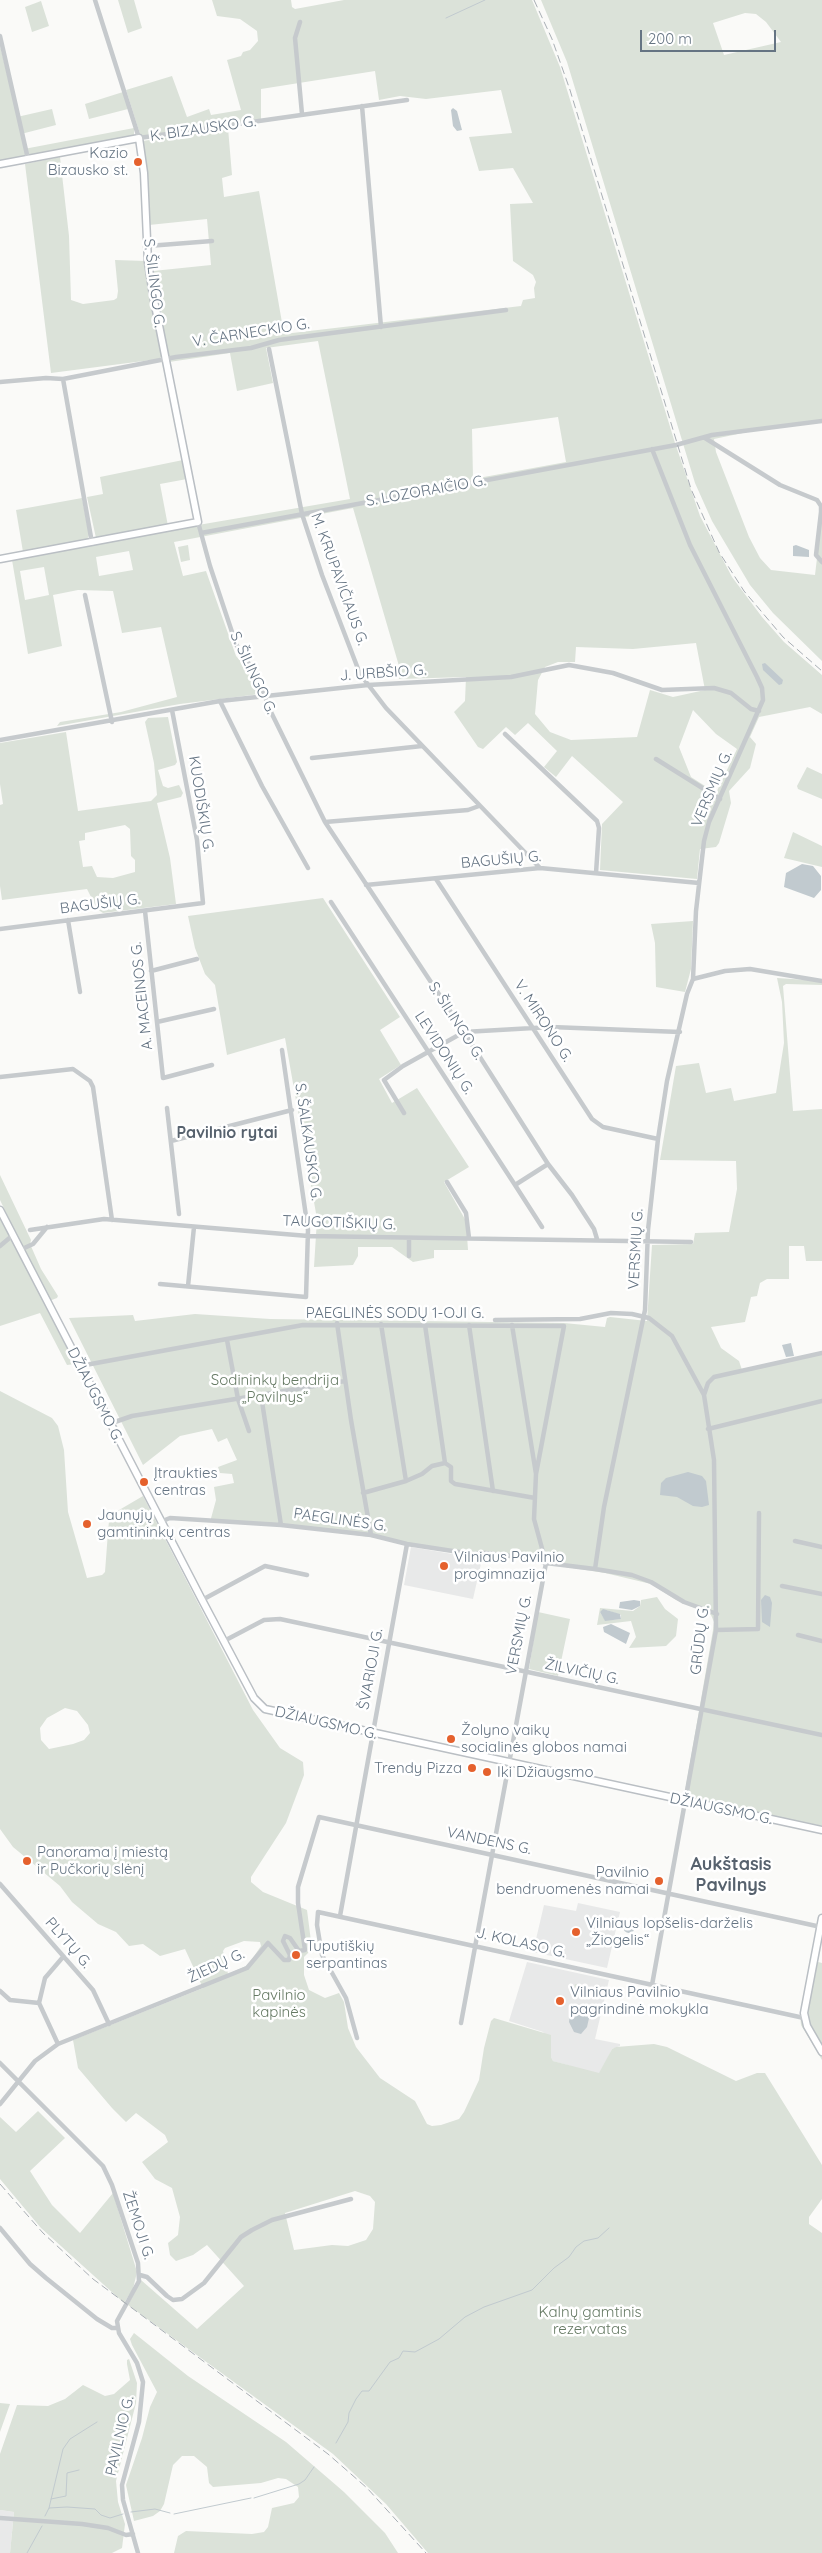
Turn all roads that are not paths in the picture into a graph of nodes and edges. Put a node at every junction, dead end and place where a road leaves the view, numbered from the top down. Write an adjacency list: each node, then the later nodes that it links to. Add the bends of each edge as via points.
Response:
1 (95, 0): 7 (street, S. ŠILINGO G.)
2 (300, 22): 6 (street, via 295,38)
3 (0, 36): 8 (street)
4 (407, 100): 5 (street, K. BIZAUSKO G.)
5 (362, 106): 6 (street, K. BIZAUSKO G.); 13 (street)
6 (302, 114): 7 (street, K. BIZAUSKO G.)
7 (139, 138): 8 (street, K. BIZAUSKO G.); 11 (street, S. ŠILINGO G.)
8 (28, 159): 9 (street, K. BIZAUSKO G.)
9 (0, 164)
10 (212, 241): 11 (street)
11 (148, 246): 15 (street, S. ŠILINGO G., via 153,295)
12 (506, 310): 13 (street, V. ČARNECKIO G.)
13 (381, 326): 15 (street, V. ČARNECKIO G.)
14 (269, 349): 21 (street, M. KRUPAVIČIAUS G.)
15 (166, 360): 16 (street, V. ČARNECKIO G.); 22 (street, S. ŠILINGO G.)
16 (63, 379): 17 (street, V. ČARNECKIO G.); 24 (street)
17 (0, 382)
18 (822, 422): 19 (street, S. LOZORAIČIO G.)
19 (703, 438): 20 (street, S. LOZORAIČIO G.); 26 (street, via 780,486 817,500 821,512 816,555)
20 (652, 449): 21 (street, S. LOZORAIČIO G.); 32 (street, VERSMIŲ G., via 690,545 762,688 763,700)
21 (302, 514): 23 (street, S. LOZORAIČIO G.); 28 (street, M. KRUPAVIČIAUS G., via 342,629 360,674)
22 (198, 522): 23 (street, S. ŠILINGO G.); 24 (street)
23 (201, 533): 29 (street, S. ŠILINGO G., via 236,644 257,674)
24 (92, 543): 25 (street)
25 (0, 559)
26 (822, 562)
27 (86, 595): 33 (street)
28 (368, 685): 29 (street, J. URBŠIO G.); 32 (street, J. URBŠIO G., via 511,677 569,665 613,673 662,690 714,688 731,693 751,709); 36 (street, M. KRUPAVIČIAUS G.)
29 (264, 696): 30 (street, J. URBŠIO G.); 41 (street, S. ŠILINGO G.)
30 (220, 701): 31 (street, J. URBŠIO G.); 42 (street)
31 (172, 710): 33 (street, J. URBŠIO G.); 49 (street, KUODIŠKIŲ G., via 197,840)
32 (759, 711): 39 (street, VERSMIŲ G.)
33 (112, 722): 35 (street, J. URBŠIO G.)
34 (505, 734): 44 (street, via 597,821)
35 (0, 740)
36 (422, 746): 37 (street); 40 (street, M. KRUPAVIČIAUS G.)
37 (312, 758)
38 (656, 759): 39 (street)
39 (720, 799): 46 (street, VERSMIŲ G., via 704,841)
40 (479, 806): 41 (street, via 468,810); 43 (street, M. KRUPAVIČIAUS G.)
41 (325, 822): 47 (street, S. ŠILINGO G.)
42 (308, 868)
43 (540, 868): 44 (street, BAGUŠIŲ G.); 45 (street, BAGUŠIŲ G.)
44 (596, 873): 46 (street, BAGUŠIŲ G.)
45 (436, 879): 47 (street, BAGUŠIŲ G.); 60 (street, V. MIRONO G.)
46 (699, 883): 55 (street, VERSMIŲ G.)
47 (366, 885): 61 (street, S. ŠILINGO G.)
48 (331, 902): 64 (street, LEVIDONIŲ G.)
49 (203, 903): 50 (street, BAGUŠIŲ G.)
50 (145, 911): 51 (street, BAGUŠIŲ G.); 54 (street, A. MACEINOS G.)
51 (68, 920): 52 (street, BAGUŠIŲ G.); 57 (street)
52 (0, 929)
53 (197, 959): 54 (street)
54 (152, 971): 59 (street, A. MACEINOS G.)
55 (693, 979): 56 (street, via 725,971 750,970); 62 (street, VERSMIŲ G.)
56 (822, 981)
57 (80, 992)
58 (214, 1009): 59 (street)
59 (157, 1022): 65 (street, A. MACEINOS G., via 163,1078)
60 (534, 1028): 61 (street); 62 (street); 70 (street, V. MIRONO G., via 597,1124)
61 (464, 1032): 64 (street); 72 (street, S. ŠILINGO G.)
62 (680, 1032): 70 (street, VERSMIŲ G., via 667,1080)
63 (282, 1050): 68 (street, S. ŠALKAUSKO G.)
64 (429, 1052): 69 (street, via 384,1080); 74 (street, LEVIDONIŲ G.)
65 (212, 1065)
66 (0, 1077): 77 (street, via 73,1069 86,1077 93,1087)
67 (167, 1108): 71 (street)
68 (292, 1110): 71 (street); 83 (street, S. ŠALKAUSKO G.)
69 (404, 1113)
70 (658, 1139): 87 (street, VERSMIŲ G.)
71 (171, 1142): 76 (street)
72 (548, 1164): 74 (street); 86 (street, S. ŠILINGO G., via 577,1202)
73 (447, 1182): 85 (street, via 466,1213)
74 (515, 1186): 80 (street, LEVIDONIŲ G.)
75 (0, 1210): 82 (street, DŽIAUGSMO G.)
76 (179, 1214)
77 (112, 1220): 78 (street, TAUGOTIŠKIŲ G.); 79 (street, TAUGOTIŠKIŲ G.)
78 (47, 1227): 81 (street, TAUGOTIŠKIŲ G.); 90 (street, via 33,1244)
79 (194, 1227): 83 (street, TAUGOTIŠKIŲ G.); 93 (street)
80 (542, 1227)
81 (30, 1230)
82 (12, 1235): 89 (street); 90 (street, DŽIAUGSMO G.)
83 (308, 1236): 84 (street, TAUGOTIŠKIŲ G.); 93 (street, S. ŠALKAUSKO G., via 306,1296)
84 (409, 1238): 85 (street, TAUGOTIŠKIŲ G.); 91 (street)
85 (469, 1238): 86 (street, TAUGOTIŠKIŲ G.)
86 (597, 1239): 87 (street, TAUGOTIŠKIŲ G.)
87 (648, 1240): 88 (street, TAUGOTIŠKIŲ G.); 94 (street, VERSMIŲ G.)
88 (691, 1242)
89 (0, 1246)
90 (20, 1250): 103 (street, DŽIAUGSMO G.)
91 (408, 1256)
92 (160, 1284): 93 (street)
93 (188, 1286)
94 (644, 1316): 95 (street, via 611,1313 580,1319); 106 (street, GRŪDŲ G., via 672,1336); 126 (street, VERSMIŲ G., via 606,1498)
95 (495, 1320)
96 (337, 1323): 97 (street, PAEGLINĖS SODŲ 1-OJI G.); 101 (street, PAEGLINĖS SODŲ 1-OJI G., via 303,1325); 104 (street)
97 (381, 1324): 98 (street, PAEGLINĖS SODŲ 1-OJI G.); 114 (street)
98 (425, 1325): 99 (street, PAEGLINĖS SODŲ 1-OJI G.); 112 (street)
99 (469, 1325): 100 (street, PAEGLINĖS SODŲ 1-OJI G.); 115 (street)
100 (512, 1325): 113 (street); 113 (street, PAEGLINĖS SODŲ 1-OJI G., via 564,1326)
101 (227, 1340): 103 (street, PAEGLINĖS SODŲ 1-OJI G.); 107 (street)
102 (822, 1354): 106 (street, via 714,1377)
103 (80, 1366): 109 (street, DŽIAUGSMO G.)
104 (345, 1381): 105 (street); 116 (street)
105 (261, 1395): 107 (street); 120 (street)
106 (704, 1395): 110 (street, GRŪDŲ G.)
107 (238, 1399): 109 (street, via 132,1416); 111 (street)
108 (822, 1401): 110 (street)
109 (110, 1424): 119 (street, DŽIAUGSMO G.)
110 (708, 1429): 131 (street, GRŪDŲ G., via 715,1479)
111 (249, 1431)
112 (445, 1463): 114 (street, via 432,1466); 115 (street, via 451,1467 452,1483)
113 (536, 1474): 117 (street)
114 (406, 1481): 116 (street)
115 (493, 1491): 117 (street)
116 (364, 1493): 121 (street)
117 (535, 1498): 125 (street, via 535,1525)
118 (759, 1513): 132 (street, via 758,1629)
119 (160, 1522): 120 (street, PAEGLINĖS G., via 170,1518); 130 (street, DŽIAUGSMO G.)
120 (281, 1524): 121 (street, PAEGLINĖS G.)
121 (370, 1535): 123 (street, PAEGLINĖS G.)
122 (795, 1541): 124 (street)
123 (408, 1544): 125 (street, PAEGLINĖS G.); 136 (street, ŠVARIOJI G.)
124 (822, 1547)
125 (546, 1563): 126 (street); 137 (street, VERSMIŲ G.)
126 (595, 1569): 131 (street, via 632,1575 651,1582 684,1602)
127 (307, 1574): 130 (street, via 266,1566)
128 (782, 1586): 129 (street)
129 (822, 1594)
130 (202, 1600): 134 (street, DŽIAUGSMO G.)
131 (717, 1614): 132 (street, GRŪDŲ G.)
132 (716, 1630): 138 (street, GRŪDŲ G.)
133 (798, 1635): 135 (street)
134 (224, 1641): 136 (street, ŽILVIČIŲ G., via 264,1620 274,1619); 139 (street, DŽIAUGSMO G., via 254,1698 265,1709)
135 (822, 1641)
136 (389, 1642): 137 (street, ŽILVIČIŲ G.); 139 (street, ŠVARIOJI G.)
137 (524, 1672): 138 (street, ŽILVIČIŲ G.); 141 (street, VERSMIŲ G.)
138 (702, 1711): 140 (street, ŽILVIČIŲ G.); 142 (street, GRŪDŲ G.)
139 (372, 1734): 141 (street, DŽIAUGSMO G.); 144 (street, ŠVARIOJI G.)
140 (822, 1735)
141 (508, 1763): 142 (street, DŽIAUGSMO G.); 146 (street, VERSMIŲ G.)
142 (686, 1802): 145 (street, DŽIAUGSMO G.); 148 (street, GRŪDŲ G.)
143 (328, 1819): 144 (street, VANDENS G.); 159 (street, ŽIEDŲ G., via 317,1819 298,1887 305,1950 299,1951 285,1936 283,1941 289,1960 284,1960 268,1943 247,1968)
144 (356, 1825): 146 (street, VANDENS G.); 149 (street, ŠVARIOJI G.)
145 (822, 1830)
146 (491, 1854): 148 (street, VANDENS G.); 152 (street, VERSMIŲ G.)
147 (0, 1884): 153 (street, PLYTŲ G.)
148 (668, 1894): 151 (street, VANDENS G.); 154 (street, GRŪDŲ G.)
149 (340, 1916): 152 (street, J. KOLASO G.); 160 (street, J. KOLASO G., via 317,1914 322,1956 346,1998)
150 (822, 1918): 151 (street)
151 (820, 1927): 157 (street)
152 (474, 1945): 154 (street, J. KOLASO G.); 158 (street, VERSMIŲ G.)
153 (63, 1957): 156 (street, via 45,1978); 159 (street, PLYTŲ G., via 93,1990)
154 (652, 1985): 157 (street, J. KOLASO G.)
155 (0, 1991): 156 (street, via 10,2000)
156 (39, 2003): 161 (street)
157 (804, 2018): 162 (street)
158 (461, 2023)
159 (109, 2024): 161 (street, ŽIEDŲ G.)
160 (357, 2038)
161 (58, 2044): 164 (street, ŽIEDŲ G., via 42,2054)
162 (822, 2052)
163 (0, 2062): 164 (street, ŽEMOJI G.)
164 (18, 2081): 165 (street, ŽIEDŲ G.); 168 (street, ŽEMOJI G., via 108,2173)
165 (0, 2104)
166 (351, 2199): 168 (street, ŽEMOJI G., via 272,2220 252,2230 241,2238 204,2283 182,2299 173,2300)
167 (0, 2228): 169 (street, via 46,2278 96,2319)
168 (140, 2275): 169 (street, via 135,2290 118,2317)
169 (118, 2328): 171 (street, PAVILNIO G., via 137,2363 143,2382 139,2422 122,2485)
170 (0, 2518): 171 (street, via 82,2524)
171 (133, 2534): 172 (street, PAVILNIO G.)
172 (138, 2553)

